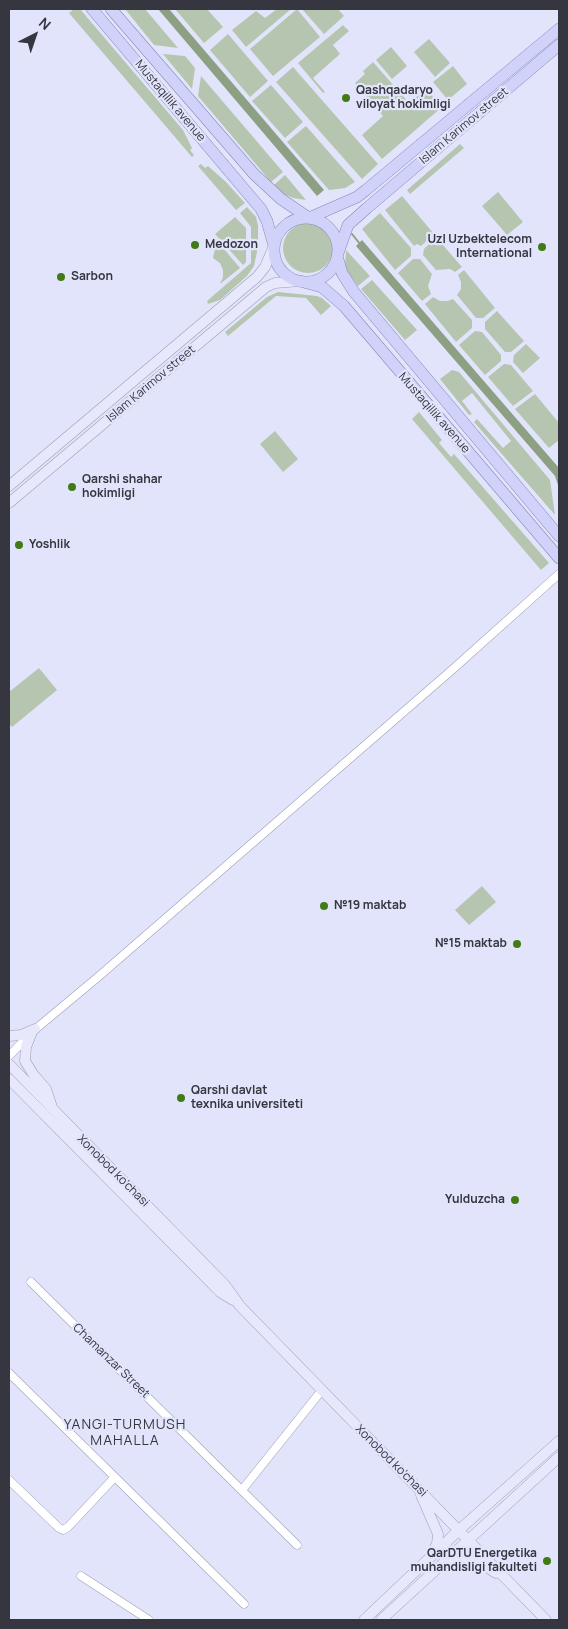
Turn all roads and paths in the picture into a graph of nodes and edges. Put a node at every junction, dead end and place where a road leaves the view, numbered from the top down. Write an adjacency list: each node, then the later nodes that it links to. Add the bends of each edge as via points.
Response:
1 (92, 9): 7 (main road, Mustaqillik avenue, via 261,209)
2 (111, 9): 6 (main road, Mustaqillik avenue, via 254,174 281,199)
3 (559, 29): 4 (main road, Islam Karimov street)
4 (548, 38): 5 (main road); 6 (main road, Islam Karimov street, via 357,197)
5 (558, 48): 8 (main road, Islam Karimov street, via 348,225)
6 (309, 218): 7 (main road, via 299,218 282,228); 8 (main road, via 324,224 335,235)
7 (274, 246): 9 (main road, via 283,272); 10 (main road, Islam Karimov street, via 257,277)
8 (338, 256): 9 (main road, via 334,266 319,279); 12 (main road, via 342,273 354,292)
9 (300, 281): 11 (main road, Islam Karimov street, via 266,287); 13 (main road, Mustaqillik avenue, via 322,287 344,306)
10 (9, 486)
11 (9, 503)
12 (559, 536)
13 (559, 558)
14 (559, 574): 15 (street, via 98,978)
15 (34, 1030): 16 (main road); 17 (street); 20 (main road, via 26,1047 25,1060 46,1089)
16 (9, 1036)
17 (9, 1056)
18 (10, 1067): 20 (main road, Xonobod ko'chasi)
19 (9, 1079): 22 (main road, Xonobod ko'chasi, via 220,1292)
20 (54, 1110): 22 (main road, Xonobod ko'chasi, via 225,1286)
21 (30, 1282): 30 (street, Chamanzar Street)
22 (236, 1302): 24 (main road, Xonobod ko'chasi)
23 (9, 1373): 27 (street)
24 (322, 1390): 29 (main road, Xonobod ko'chasi); 30 (street)
25 (559, 1441): 31 (main road)
26 (559, 1457): 32 (main road)
27 (114, 1478): 28 (street, via 63,1530); 38 (street)
28 (9, 1480)
29 (417, 1487): 31 (main road, Xonobod ko'chasi); 34 (main road, via 438,1534)
30 (242, 1490): 33 (street, Chamanzar Street)
31 (459, 1530): 32 (main road, Xonobod ko'chasi); 34 (main road)
32 (468, 1539): 35 (main road); 37 (main road, Xonobod ko'chasi)
33 (297, 1545)
34 (430, 1559): 40 (main road)
35 (437, 1568): 37 (main road, via 453,1560 466,1559); 41 (main road)
36 (81, 1576): 39 (street)
37 (506, 1578): 42 (main road, Xonobod ko'chasi)
38 (244, 1604)
39 (144, 1619)
40 (364, 1620)
41 (381, 1620)
42 (546, 1620)

